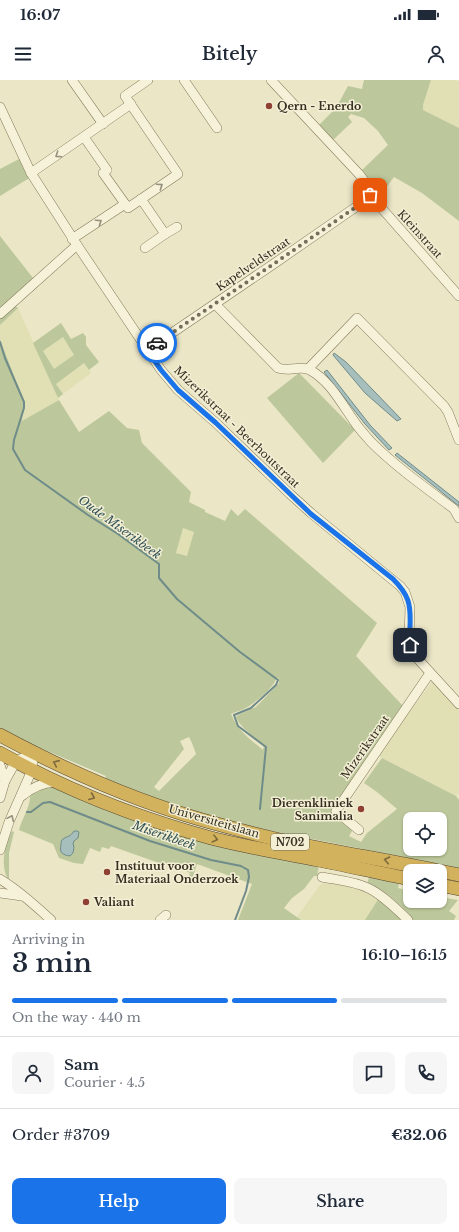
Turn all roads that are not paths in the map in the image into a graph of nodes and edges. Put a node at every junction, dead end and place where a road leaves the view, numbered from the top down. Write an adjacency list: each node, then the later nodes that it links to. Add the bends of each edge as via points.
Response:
1 (72, 80): 7 (street)
2 (148, 80): 5 (street, via 125,96)
3 (184, 80): 8 (street)
4 (271, 80): 11 (street, Kleinstraat, via 359,174 368,186)
5 (131, 104): 7 (street); 12 (street, one-way to 5, via 178,174)
6 (0, 107): 10 (street, Mizerikstraat - Beerhoutstraat)
7 (102, 124): 9 (street)
8 (216, 128)
9 (84, 136): 10 (street, one-way to 10); 13 (street, via 107,170 103,173)
10 (31, 173): 16 (street, Mizerikstraat - Beerhoutstraat)
11 (370, 195): 18 (street, Kleinstraat); 19 (street, Kapelveldstraat)
12 (141, 199): 13 (street, via 128,208); 15 (street)
13 (125, 204): 16 (street, one-way to 13)
14 (177, 227): 15 (street)
15 (165, 234): 17 (street)
16 (75, 242): 20 (street); 21 (street, Mizerikstraat - Beerhoutstraat)
17 (145, 248)
18 (459, 296)
19 (215, 304): 21 (street, Kapelveldstraat); 22 (street, via 278,368)
20 (0, 314)
21 (147, 350): 25 (street, Mizerikstraat - Beerhoutstraat, via 178,390 311,514 400,586 410,607 409,639 412,649)
22 (308, 369): 23 (street, via 357,318 444,406); 24 (street, via 327,384 361,430 386,456 454,510)
23 (459, 440)
24 (459, 518)
25 (430, 673): 26 (street, Mizerikstraat - Beerhoutstraat); 37 (street, Mizerikstraat, via 336,811)
26 (459, 704)
27 (0, 735): 29 (highway, Universiteitslaan / N702)
28 (0, 753): 30 (highway, Universiteitslaan / N702)
29 (33, 753): 30 (street); 32 (street); 39 (highway, Universiteitslaan / N702, one-way to 29, via 294,843 204,820 143,800)
30 (16, 761): 32 (highway, Universiteitslaan / N702); 33 (street)
31 (0, 765): 33 (street)
32 (32, 770): 34 (highway, Universiteitslaan / N702); 35 (street)
33 (5, 781): 36 (street)
34 (56, 782): 35 (street, via 32,788); 43 (highway, Universiteitslaan / N702, one-way to 43, via 119,808 210,838)
35 (21, 797): 38 (street, one-way to 35)
36 (0, 798)
37 (359, 830)
38 (0, 850)
39 (406, 864)
40 (447, 872): 41 (highway, Universiteitslaan / N702)
41 (459, 875)
42 (322, 877): 50 (street, via 369,888)
43 (403, 878)
44 (0, 879): 48 (street)
45 (447, 886): 46 (highway)
46 (459, 889)
47 (0, 893): 48 (street)
48 (22, 896): 49 (street)
49 (51, 920)
50 (408, 920)

